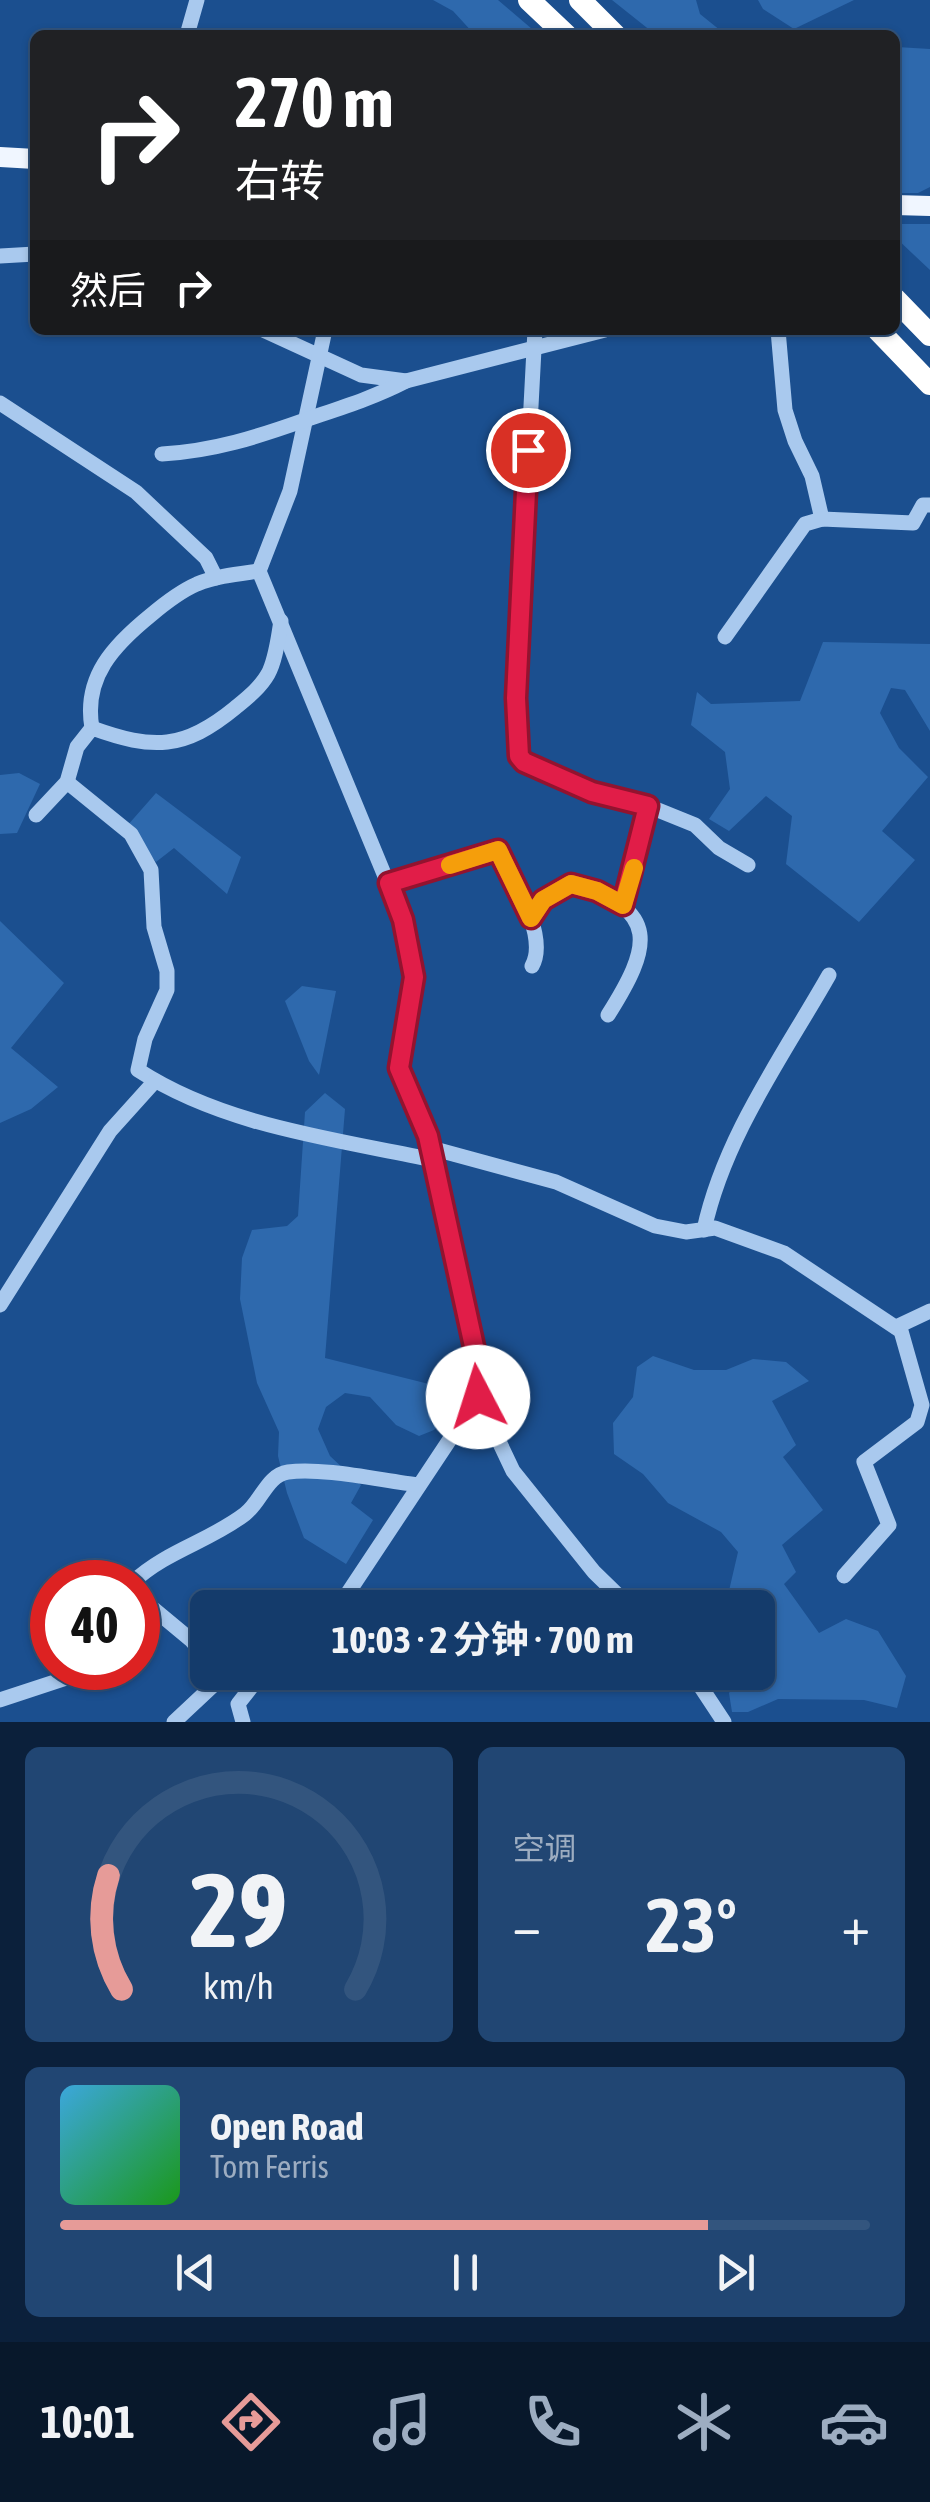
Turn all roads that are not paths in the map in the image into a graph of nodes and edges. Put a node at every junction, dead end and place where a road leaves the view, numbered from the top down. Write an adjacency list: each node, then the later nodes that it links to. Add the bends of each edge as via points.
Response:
1 (198, 0): 4 (street)
2 (528, 0): 5 (highway)
3 (580, 0): 6 (highway)
4 (188, 30)
5 (561, 30)
6 (609, 30)
7 (0, 157): 8 (main road)
8 (30, 160)
9 (900, 205): 10 (main road)
10 (930, 206)
11 (30, 254): 12 (street)
12 (0, 256)
13 (900, 304): 14 (highway)
14 (930, 334)
15 (275, 335): 21 (street)
16 (325, 335): 21 (street)
17 (561, 335): 20 (street)
18 (778, 335): 28 (street, via 785,410)
19 (883, 335): 23 (highway)
20 (534, 338): 22 (street); 35 (street, via 516,689 519,756 592,792)
21 (320, 355): 22 (street, via 362,374); 25 (street)
22 (406, 381): 25 (street)
23 (930, 384)
24 (0, 403): 30 (street, via 152,504 206,558)
25 (306, 420): 26 (street, via 205,452); 29 (street, via 290,491)
26 (162, 454)
27 (930, 505): 28 (street, via 923,505 913,523)
28 (822, 519): 32 (street, via 804,524)
29 (259, 571): 30 (street); 31 (street)
30 (216, 578): 33 (street, via 157,610 110,654 91,694)
31 (281, 622): 33 (street, via 268,673 200,734 156,744); 38 (street)
32 (725, 637)
33 (92, 728): 34 (street, via 77,747)
34 (67, 782): 36 (street); 44 (street, via 131,834 151,870 167,990 138,1070)
35 (648, 806): 37 (street, via 695,825); 39 (street)
36 (36, 815)
37 (748, 865)
38 (389, 883): 40 (street, via 498,850); 45 (street, via 414,977 399,1068)
39 (623, 905): 40 (street, via 571,884 543,900); 43 (street, via 642,944 637,967)
40 (531, 918): 41 (street, via 537,958)
41 (532, 966)
42 (829, 974): 46 (street, via 735,1138)
43 (608, 1015)
44 (155, 1081): 45 (street, via 265,1124); 47 (street, via 110,1131)
45 (432, 1154): 46 (street, via 556,1182 655,1226); 50 (street, via 482,1383)
46 (704, 1230): 49 (street, via 784,1253)
47 (0, 1305)
48 (930, 1311): 49 (street)
49 (896, 1326): 53 (street, via 922,1406 917,1422 864,1462 889,1525)
50 (478, 1397): 51 (street); 55 (street, via 513,1471)
51 (419, 1485): 52 (street, via 284,1472 244,1516); 54 (street)
52 (160, 1561)
53 (844, 1576)
54 (350, 1590)
55 (612, 1590)
56 (160, 1614): 57 (street)
57 (190, 1639)
58 (30, 1690): 63 (street)
59 (205, 1690): 65 (street)
60 (229, 1690): 64 (street)
61 (249, 1690): 64 (street)
62 (703, 1690): 67 (street)
63 (0, 1700)
64 (238, 1704): 66 (street)
65 (174, 1722)
66 (243, 1722)
67 (724, 1722)

